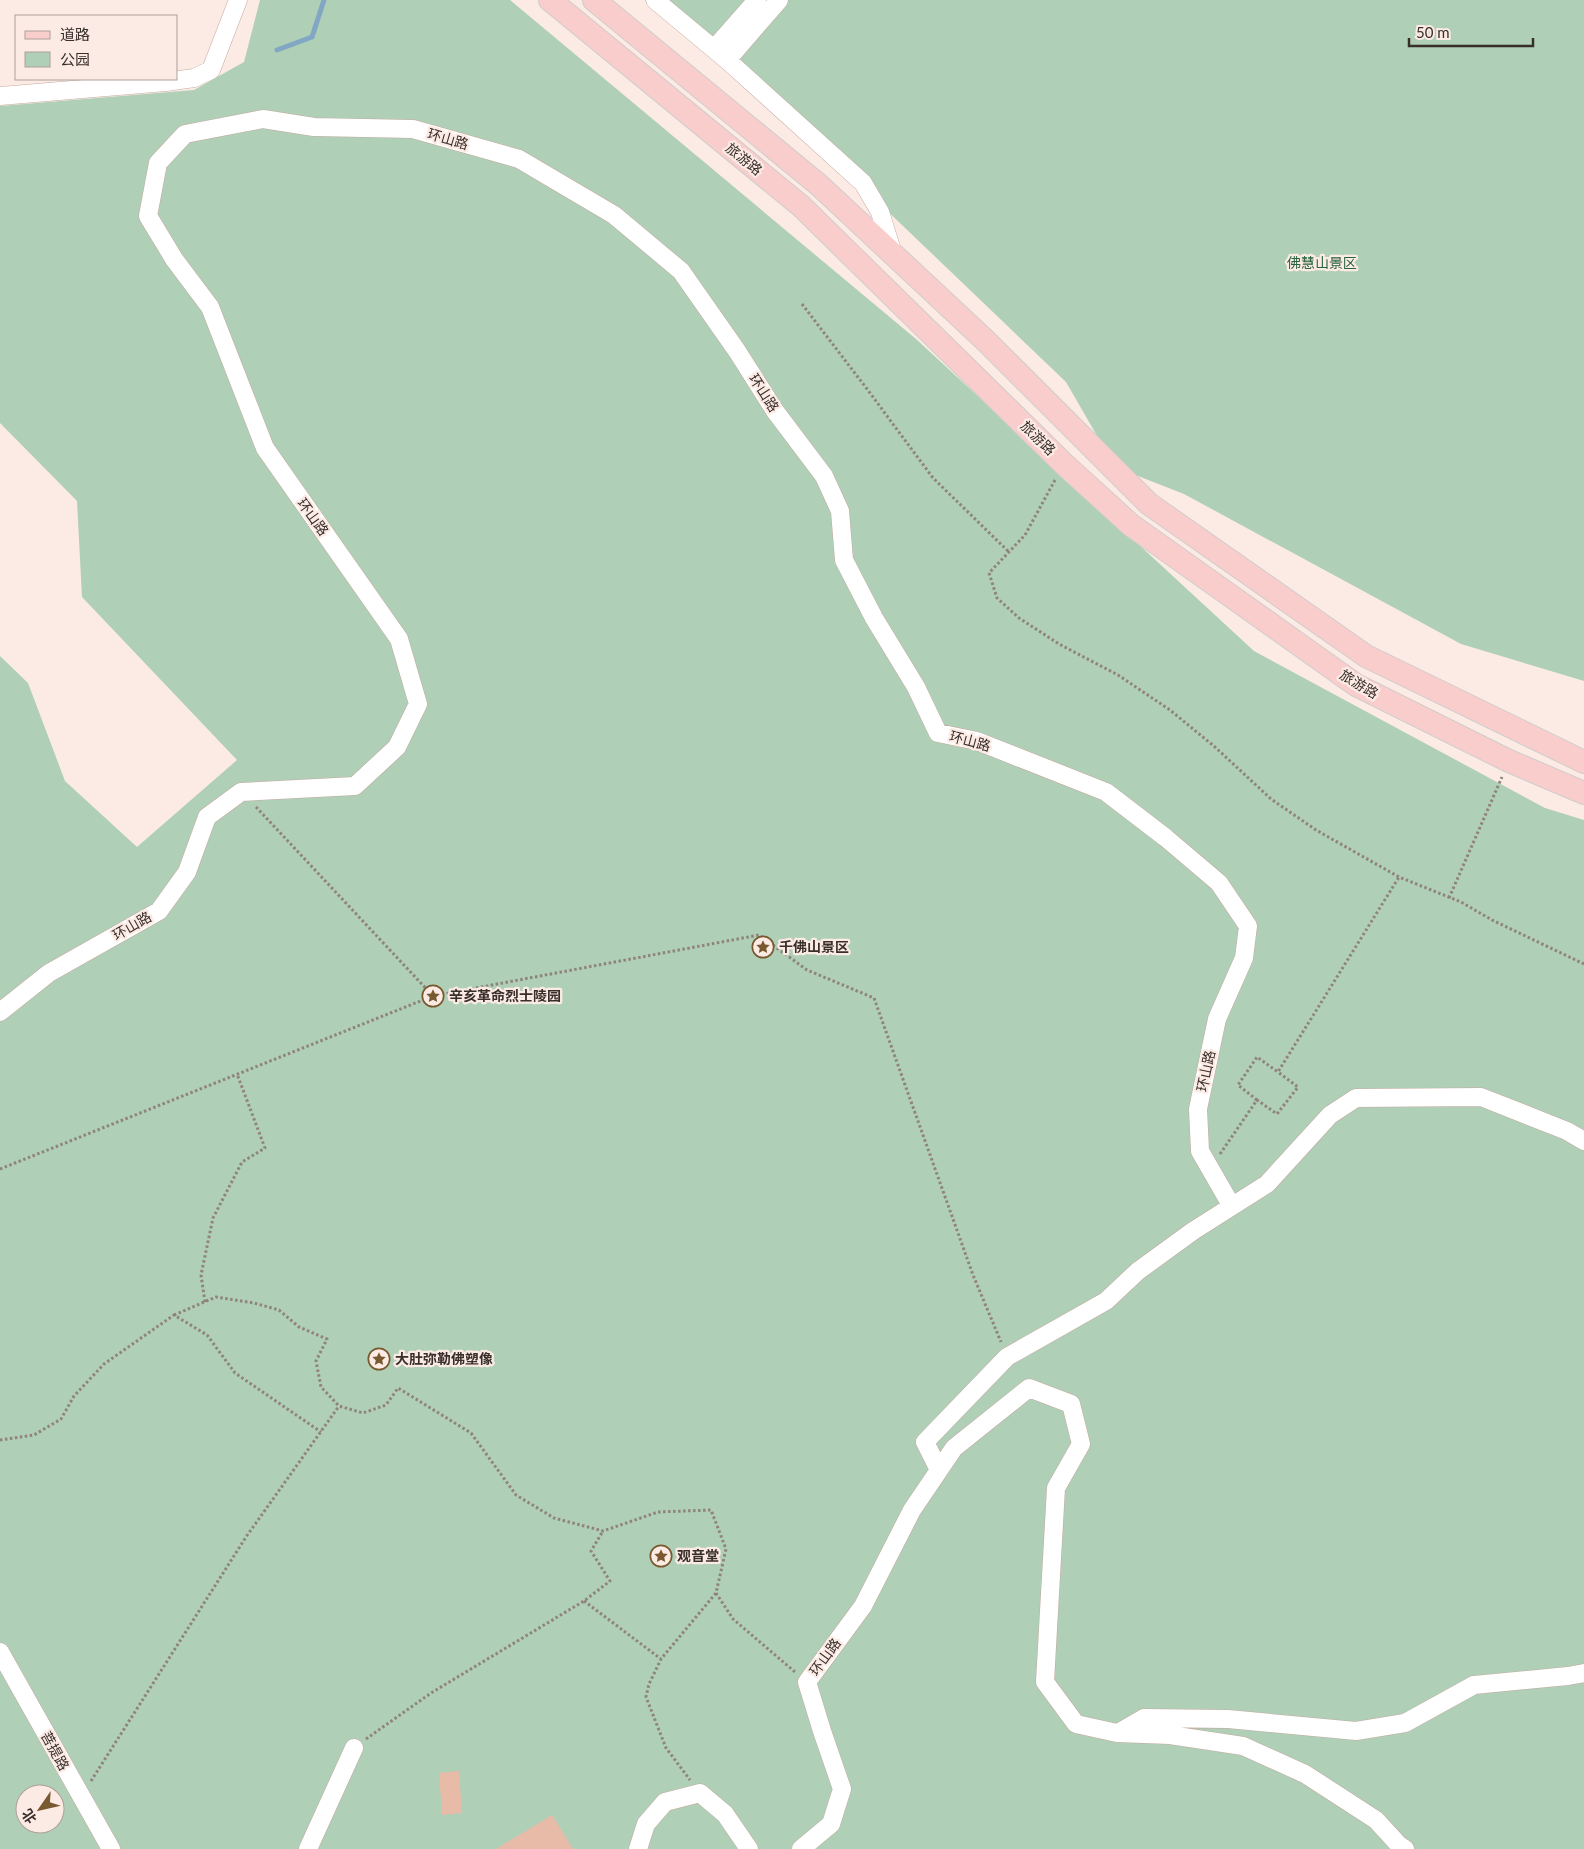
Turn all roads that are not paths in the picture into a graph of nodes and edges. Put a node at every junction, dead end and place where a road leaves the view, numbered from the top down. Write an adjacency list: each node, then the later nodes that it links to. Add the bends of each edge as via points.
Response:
1 (238, 0): 8 (street, via 211,70 194,78)
2 (550, 0): 11 (main road, 旅游路, via 801,206 1064,464 1131,525 1356,685)
3 (594, 0): 9 (main road, 旅游路, via 819,185)
4 (655, 0): 7 (street)
5 (757, 0): 7 (street)
6 (779, 0): 7 (street)
7 (720, 55): 9 (street, via 863,183 880,212)
8 (0, 96)
9 (893, 254): 10 (main road, 旅游路, via 987,342 1149,504 1366,656)
10 (1584, 762)
11 (1584, 793)
12 (0, 1012): 14 (street, 环山路, via 49,973 159,911 187,872 207,818 242,792 356,786 398,747 418,704 399,639 265,448 210,307 174,259 148,216 158,163 184,134 263,119 314,127 413,129 519,159 614,215 681,271 775,411 824,476 840,511 844,560 938,733 978,741 1106,792 1219,883 1248,926 1244,958 1217,1019 1198,1109 1200,1152)
13 (1584, 1141): 14 (street, via 1567,1131 1481,1097 1356,1098 1330,1115 1268,1184)
14 (1231, 1206): 15 (street, via 1138,1271 1106,1301 1007,1357 925,1442)
15 (939, 1470): 18 (street, 环山路, via 954,1448 1029,1388 1072,1404 1081,1444 1056,1488 1045,1682 1076,1724); 24 (street, 环山路, via 912,1510 862,1606 807,1682 842,1790 831,1824)
16 (0, 1652): 20 (street, 菩提路)
17 (1584, 1673): 18 (street, via 1474,1685 1405,1723 1356,1730 1228,1719 1144,1718)
18 (1117, 1733): 25 (street, via 1170,1735 1243,1746 1305,1774 1376,1820)
19 (354, 1748): 21 (street)
20 (111, 1849)
21 (308, 1849)
22 (638, 1849): 23 (street, via 646,1824 666,1802 700,1794 725,1814)
23 (749, 1849)
24 (802, 1849)
25 (1405, 1849)

